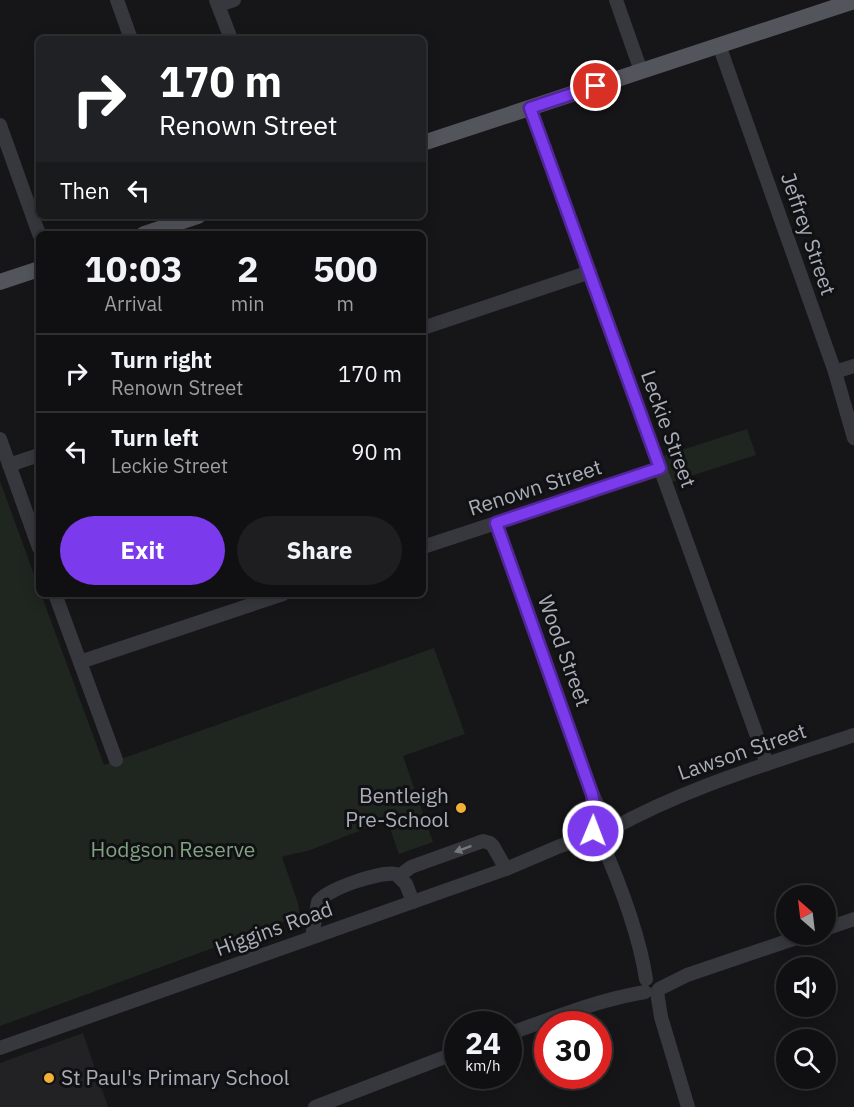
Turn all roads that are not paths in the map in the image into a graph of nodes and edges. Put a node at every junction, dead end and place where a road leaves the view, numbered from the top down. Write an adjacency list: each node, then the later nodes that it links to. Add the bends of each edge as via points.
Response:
1 (117, 0): 6 (street)
2 (234, 0): 5 (street)
3 (616, 0): 9 (street)
4 (854, 1): 8 (main road)
5 (217, 3): 7 (street)
6 (130, 36)
7 (230, 36)
8 (719, 45): 9 (main road); 21 (street, Jeffrey Street)
9 (640, 71): 10 (main road)
10 (530, 108): 12 (main road); 17 (street, Leckie Street)
11 (0, 125): 14 (street)
12 (426, 142)
13 (187, 219): 15 (main road)
14 (38, 231)
15 (153, 231)
16 (36, 270): 18 (main road)
17 (590, 272): 19 (street); 26 (street, Leckie Street)
18 (0, 282)
19 (426, 327)
20 (854, 366): 21 (street)
21 (836, 372): 22 (street, Jeffrey Street)
22 (854, 438)
23 (0, 440): 25 (street)
24 (36, 456): 25 (street)
25 (9, 465): 28 (street)
26 (660, 468): 27 (street, Renown Street); 35 (street, Leckie Street)
27 (496, 523): 29 (street, Renown Street); 36 (street, Wood Street)
28 (36, 540)
29 (426, 547)
30 (56, 597): 32 (street)
31 (274, 597): 32 (street)
32 (80, 662): 34 (street)
33 (854, 735): 35 (street, Lawson Street)
34 (116, 760)
35 (767, 764): 36 (street, Lawson Street)
36 (602, 828): 37 (street, Higgins Road); 44 (street, Wood Street)
37 (506, 869): 38 (street, one-way to 38, via 493,846 485,841 411,867); 39 (street, Higgins Road)
38 (399, 876): 39 (street); 42 (street, via 384,874 326,894 318,902)
39 (413, 902): 42 (street, Higgins Road)
40 (854, 919): 41 (street)
41 (836, 925)
42 (312, 937): 46 (street, Higgins Road)
43 (776, 945): 44 (street)
44 (651, 986): 45 (street); 49 (street, Wood Street)
45 (522, 1029)
46 (0, 1048)
47 (444, 1057): 48 (street)
48 (315, 1107)
49 (688, 1107)

